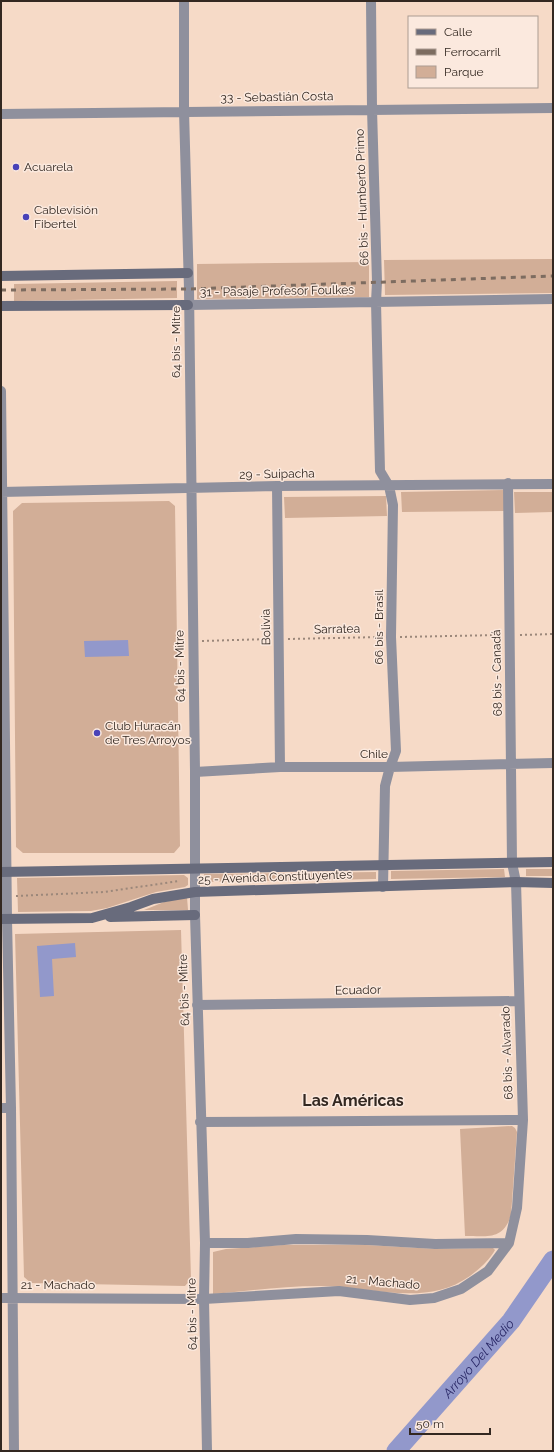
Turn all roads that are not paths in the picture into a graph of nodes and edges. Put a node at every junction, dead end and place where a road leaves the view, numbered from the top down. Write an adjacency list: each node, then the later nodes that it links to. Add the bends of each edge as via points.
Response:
1 (184, 1): 5 (street, 64 bis - Mitre)
2 (371, 1): 4 (street, 66 bis - Humberto Primo)
3 (553, 108): 4 (street, 33 - Sebastián Costa)
4 (372, 110): 5 (street, 33 - Sebastián Costa); 10 (street, 66 bis - Humberto Primo)
5 (184, 111): 6 (street, 33 - Sebastián Costa); 7 (street, 64 bis - Mitre)
6 (1, 114)
7 (188, 273): 8 (main road, 31 - Pasaje Profesor Foulkes); 11 (street, 64 bis - Mitre)
8 (1, 276)
9 (553, 299): 10 (street, 31 - Pasaje Profesor Foulkes)
10 (376, 302): 11 (street, 31 - Pasaje Profesor Foulkes); 17 (street, 66 bis - Humberto Primo, via 380,471)
11 (188, 305): 12 (main road, 31 - Pasaje Profesor Foulkes); 18 (street, 64 bis - Mitre)
12 (1, 306)
13 (1, 390): 19 (street)
14 (508, 483): 15 (street, 29 - Suipacha); 17 (street, 29 - Suipacha); 22 (street, 68 bis - Canadá)
15 (553, 484)
16 (277, 486): 17 (street, 29 - Suipacha); 18 (street, 29 - Suipacha); 23 (street, Bolivia)
17 (388, 486): 24 (street, 66 bis - Brasil, via 393,505 391,637 396,751)
18 (190, 488): 19 (street, 29 - Suipacha); 25 (street, 64 bis - Mitre)
19 (2, 492): 20 (street)
20 (3, 679): 30 (street)
21 (553, 763): 22 (street, Chile)
22 (512, 765): 24 (street, Chile); 27 (street, 68 bis - Canadá)
23 (280, 767): 24 (street, Chile); 25 (street, Chile)
24 (390, 767): 28 (street, via 385,786)
25 (194, 772): 29 (street, 64 bis - Mitre)
26 (553, 862): 27 (main road, 25 - Avenida Constituyentes)
27 (512, 863): 28 (main road, 25 - Avenida Constituyentes); 31 (street, 68 bis - Alvarado)
28 (383, 865): 29 (main road, 25 - Avenida Constituyentes); 33 (street)
29 (195, 868): 30 (main road, 25 - Avenida Constituyentes); 34 (street, 64 bis - Mitre)
30 (4, 872): 37 (street, via 7,897)
31 (516, 882): 32 (main road, 25 - Avenida Constituyentes); 33 (main road, 25 - Avenida Constituyentes); 38 (street, 68 bis - Alvarado)
32 (553, 883)
33 (383, 887): 34 (main road, 25 - Avenida Constituyentes)
34 (195, 892): 35 (street, 64 bis - Mitre); 36 (main road, 25 - Avenida Constituyentes, via 153,898)
35 (195, 915): 36 (main road); 39 (street, 64 bis - Mitre)
36 (92, 918): 37 (main road, 25 - Avenida Constituyentes)
37 (4, 919): 40 (street)
38 (519, 1001): 39 (street, Ecuador); 41 (street, 68 bis - Alvarado)
39 (197, 1005): 42 (street, 64 bis - Mitre)
40 (6, 1108): 46 (street)
41 (523, 1120): 42 (street); 44 (street, 68 bis - Alvarado, via 517,1208)
42 (200, 1122): 43 (street, 64 bis - Mitre)
43 (205, 1243): 44 (street, via 296,1239 435,1244); 47 (street, 64 bis - Mitre)
44 (509, 1243): 47 (street, 21 - Machado, via 488,1271 461,1289 434,1298 410,1300 339,1291)
45 (1, 1298): 46 (street, 21 - Machado)
46 (13, 1298): 47 (street, 21 - Machado); 48 (street)
47 (204, 1299): 49 (street, 64 bis - Mitre)
48 (14, 1451)
49 (207, 1451)

